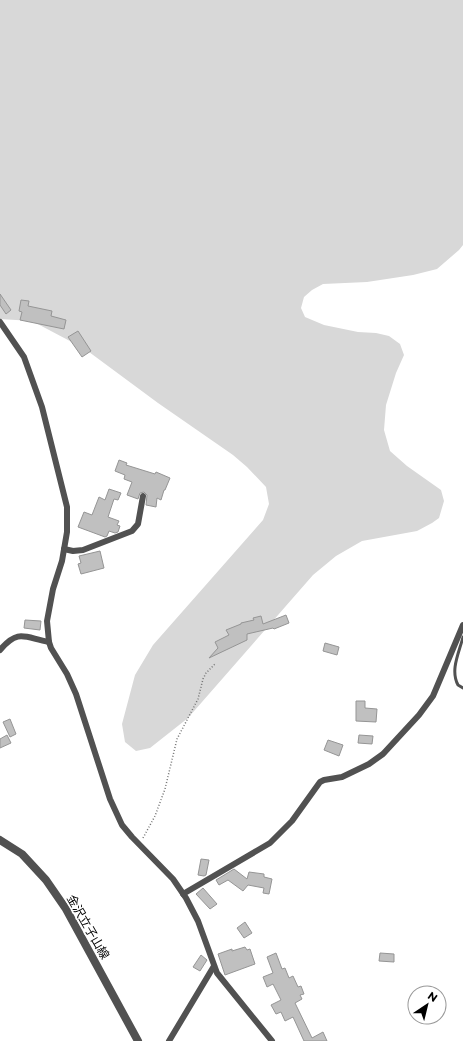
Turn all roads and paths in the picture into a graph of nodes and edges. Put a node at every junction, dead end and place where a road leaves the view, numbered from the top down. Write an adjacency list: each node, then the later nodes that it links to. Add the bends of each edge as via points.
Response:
1 (0, 322): 3 (street, via 24,357 42,407 67,507)
2 (143, 496): 3 (street, via 138,524 132,531 83,550)
3 (64, 549): 6 (street, via 47,621)
4 (463, 627): 12 (street, via 433,696 383,754 342,777 320,782 292,821 270,843)
5 (463, 637): 9 (lane, via 454,676 458,685)
6 (49, 642): 7 (street, via 29,636 18,636 8,641); 11 (street, via 76,694 110,799 122,825)
7 (0, 650)
8 (216, 663): 11 (path, via 203,679 198,699 176,744 165,790 155,816)
9 (463, 688)
10 (0, 840): 14 (street, 金沢立子山線, via 22,854 46,880 66,909)
11 (139, 844): 12 (street, via 173,879)
12 (183, 894): 13 (street, via 198,921)
13 (214, 966): 15 (street); 16 (street)
14 (138, 1041)
15 (169, 1041)
16 (272, 1041)

